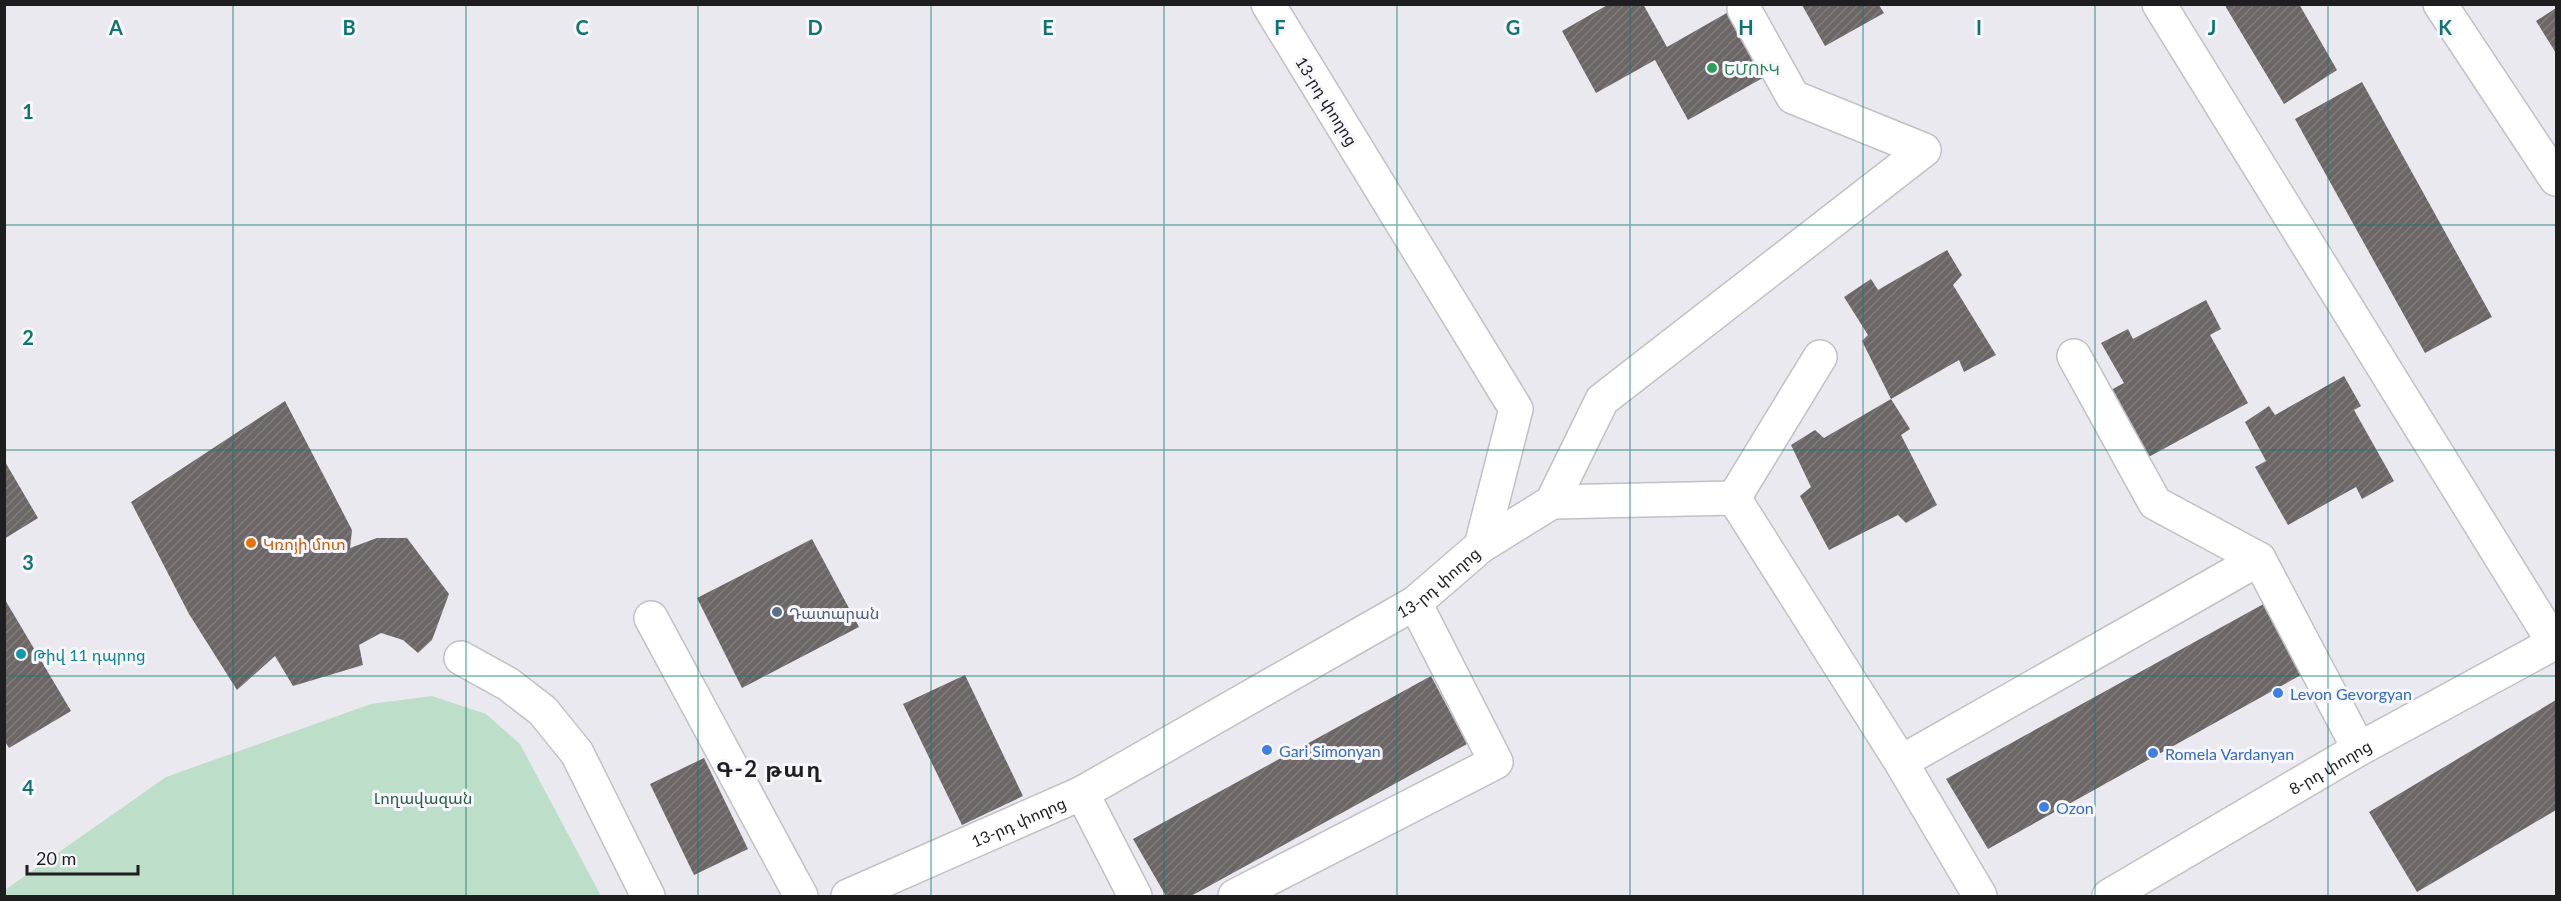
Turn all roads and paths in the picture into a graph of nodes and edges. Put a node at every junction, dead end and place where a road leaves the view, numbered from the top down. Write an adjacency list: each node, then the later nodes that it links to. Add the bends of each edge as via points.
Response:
1 (1268, 4): 10 (street, 13-րդ փողոց, via 1516,409)
2 (2158, 4): 14 (street)
3 (2440, 4): 5 (street)
4 (1744, 9): 9 (street, via 1793,97 1924,150 1602,400)
5 (2556, 179)
6 (2074, 356): 11 (street, via 2155,503)
7 (1820, 357): 8 (street)
8 (1734, 498): 9 (street); 17 (street)
9 (1552, 502): 10 (street)
10 (1481, 546): 12 (street, 13-րդ փողոց)
11 (2259, 559): 16 (street); 17 (street)
12 (1415, 603): 18 (street, 13-րդ փողոց); 23 (street, via 1496,762)
13 (651, 618): 20 (street)
14 (2555, 643): 16 (street, 8-րդ փողոց)
15 (461, 658): 19 (street, via 508,684 543,711 577,753)
16 (2359, 749): 25 (street, 8-րդ փողոց)
17 (1901, 762): 24 (street)
18 (1083, 793): 21 (street, 13-րդ փողոց); 22 (street)
19 (648, 897)
20 (801, 897)
21 (848, 897)
22 (1135, 897)
23 (1235, 897)
24 (1980, 897)
25 (2109, 897)

